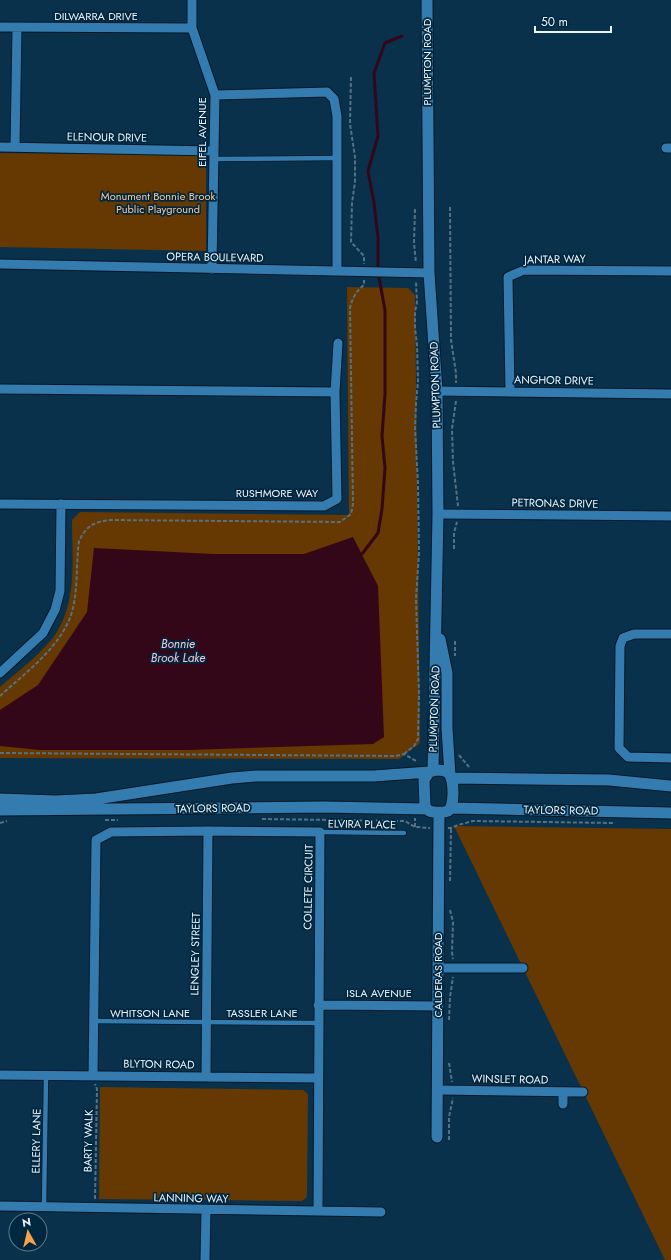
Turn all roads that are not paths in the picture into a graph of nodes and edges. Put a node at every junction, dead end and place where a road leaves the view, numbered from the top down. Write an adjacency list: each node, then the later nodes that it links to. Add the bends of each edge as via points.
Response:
1 (192, 0): 5 (street, EIFEL AVENUE)
2 (427, 0): 15 (street, PLUMPTON ROAD)
3 (0, 27): 4 (street, DILWARRA DRIVE)
4 (17, 28): 5 (street, DILWARRA DRIVE); 8 (street)
5 (192, 28): 6 (street, EIFEL AVENUE)
6 (215, 95): 9 (street, EIFEL AVENUE); 10 (street, via 327,92 334,99 337,116)
7 (0, 147): 8 (street, ELENOUR DRIVE)
8 (15, 147): 9 (street, ELENOUR DRIVE)
9 (214, 155): 10 (lane); 12 (street, EIFEL AVENUE)
10 (337, 158): 13 (street)
11 (0, 264): 12 (street, OPERA BOULEVARD)
12 (212, 269): 13 (street, OPERA BOULEVARD)
13 (337, 271): 15 (street, OPERA BOULEVARD)
14 (671, 271): 20 (street, JANTAR WAY, via 524,270 508,277)
15 (429, 273): 18 (street, PLUMPTON ROAD)
16 (338, 342): 19 (street)
17 (0, 389): 19 (street)
18 (437, 391): 20 (street, ANGHOR DRIVE); 24 (street, PLUMPTON ROAD)
19 (335, 392): 23 (street, RUSHMORE WAY, via 337,499 324,506)
20 (510, 392): 21 (street, ANGHOR DRIVE)
21 (671, 394)
22 (0, 504): 23 (street)
23 (61, 504): 28 (street, via 60,591 55,610 43,633)
24 (438, 514): 25 (street, PETRONAS DRIVE); 26 (street, PLUMPTON ROAD)
25 (671, 516)
26 (436, 619): 30 (street, PLUMPTON ROAD); 31 (street, via 447,673 447,728)
27 (671, 634): 29 (street, via 634,634 623,638 620,646 619,741 619,748 628,758)
28 (0, 673)
29 (671, 758)
30 (431, 771): 31 (street, via 442,770); 33 (street, via 374,776 256,776 96,799); 35 (street, via 424,780)
31 (451, 776): 32 (street, via 609,780); 34 (street)
32 (671, 786)
33 (0, 799)
34 (451, 808): 37 (street); 38 (street, TAYLORS ROAD)
35 (427, 809): 36 (street, TAYLORS ROAD, via 303,807); 37 (street)
36 (0, 810)
37 (439, 812): 42 (street, CALDERAS ROAD)
38 (671, 813)
39 (208, 831): 40 (street, COLLETE CIRCUIT); 46 (street, COLLETE CIRCUIT, via 111,832 96,840); 47 (street, LENGLEY STREET)
40 (320, 832): 41 (lane, ELVIRA PLACE); 44 (street, COLLETE CIRCUIT)
41 (404, 833)
42 (438, 968): 43 (street); 45 (street, CALDERAS ROAD)
43 (523, 968)
44 (318, 1005): 45 (street, ISLA AVENUE); 48 (street, COLLETE CIRCUIT)
45 (438, 1006): 54 (street, CALDERAS ROAD)
46 (93, 1021): 47 (lane, WHITSON LANE); 50 (street, COLLETE CIRCUIT)
47 (206, 1022): 48 (lane, TASSLER LANE); 52 (street, LENGLEY STREET)
48 (318, 1023): 53 (street, COLLETE CIRCUIT)
49 (0, 1075): 51 (street, BLYTON ROAD)
50 (93, 1075): 51 (street, BLYTON ROAD); 52 (street, BLYTON ROAD)
51 (46, 1076): 60 (lane, ELLERY LANE)
52 (206, 1076): 53 (street, BLYTON ROAD)
53 (318, 1078): 62 (street, COLLETE CIRCUIT)
54 (438, 1090): 55 (street, WINSLET ROAD); 58 (street, CALDERAS ROAD)
55 (563, 1092): 56 (street, WINSLET ROAD); 57 (street)
56 (583, 1092)
57 (563, 1104)
58 (437, 1137)
59 (0, 1206): 60 (street, LANNING WAY)
60 (44, 1207): 61 (street, LANNING WAY)
61 (206, 1210): 62 (street, LANNING WAY); 64 (street)
62 (318, 1211): 63 (street, LANNING WAY)
63 (381, 1212)
64 (205, 1260)

